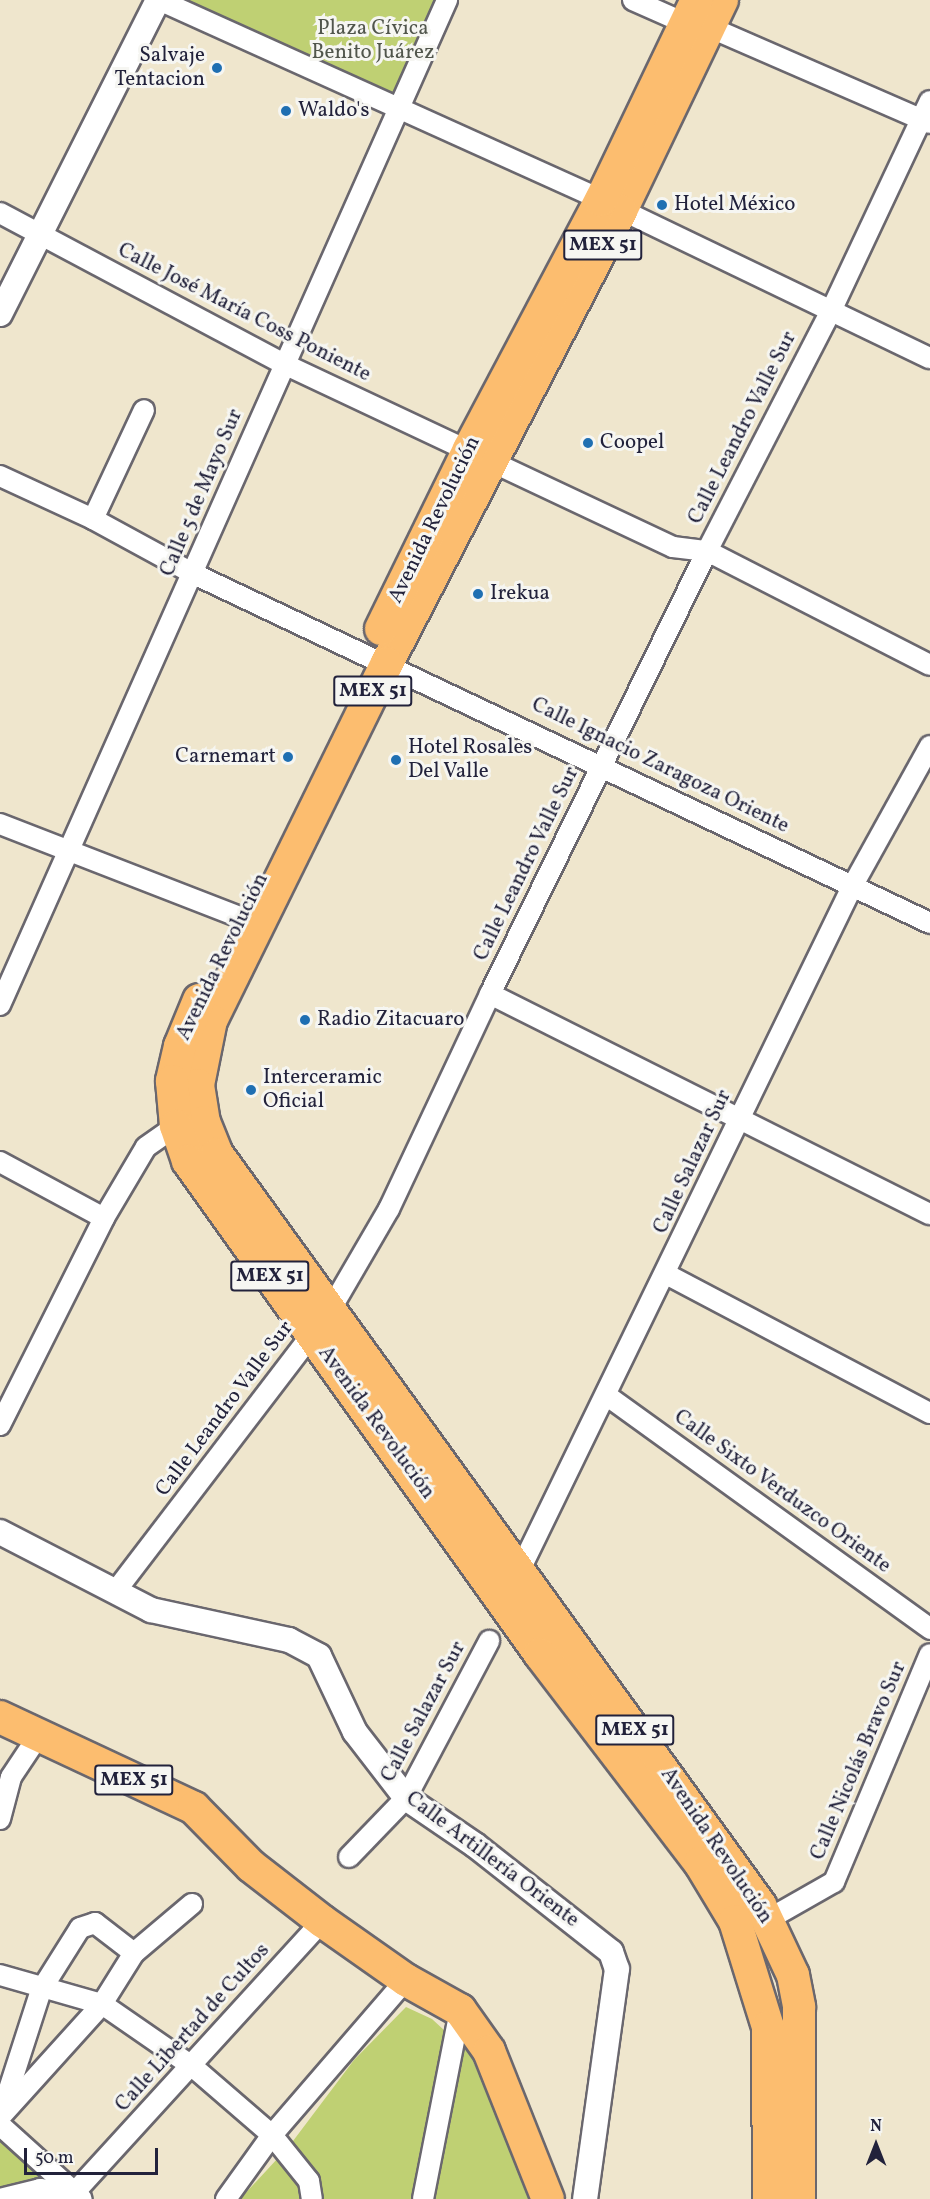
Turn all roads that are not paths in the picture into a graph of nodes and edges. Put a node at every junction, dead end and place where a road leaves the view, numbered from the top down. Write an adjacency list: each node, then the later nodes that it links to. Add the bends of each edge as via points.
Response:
1 (158, 0): 6 (street); 10 (street)
2 (447, 0): 6 (street, Calle 5 de Mayo Sur)
3 (633, 0): 4 (street)
4 (703, 13): 7 (street); 8 (main road, Avenida Revolución / MEX 51)
5 (930, 101): 7 (street, Calle Leandro Valle Sur)
6 (396, 107): 8 (street); 14 (street, Calle 5 de Mayo Sur, via 366,186)
7 (925, 121): 11 (street, Calle Leandro Valle Sur)
8 (611, 205): 11 (street); 16 (main road, Avenida Revolución / MEX 51)
9 (0, 213): 10 (street, Calle José María Coss Poniente)
10 (41, 235): 12 (street); 14 (street, Calle José María Coss Poniente)
11 (831, 311): 13 (street); 19 (street, Calle Leandro Valle Sur)
12 (0, 314)
13 (930, 357)
14 (284, 364): 16 (street, Calle José María Coss Poniente); 20 (street, Calle 5 de Mayo Sur)
15 (144, 410): 18 (street)
16 (481, 455): 19 (street, Calle José María Coss Poniente, via 673,547); 21 (main road, Avenida Revolución / MEX 51)
17 (0, 476): 18 (street, Calle Ignacio Zaragoza Oriente)
18 (93, 519): 20 (street, Calle Ignacio Zaragoza Oriente)
19 (707, 551): 22 (street); 24 (street, Calle Leandro Valle Sur)
20 (194, 574): 21 (street, Calle Ignacio Zaragoza Oriente); 26 (street, Calle 5 de Mayo Sur)
21 (378, 659): 24 (street, Calle Ignacio Zaragoza Oriente); 28 (main road, Avenida Revolución / MEX 51)
22 (930, 665)
23 (930, 746): 27 (street, Calle Salazar Sur)
24 (602, 765): 27 (street, Calle Ignacio Zaragoza Oriente); 30 (street, Calle Leandro Valle Sur)
25 (0, 824): 26 (street)
26 (69, 852): 28 (street); 31 (street, Calle 5 de Mayo Sur)
27 (853, 885): 29 (street, Calle Ignacio Zaragoza Oriente); 32 (street, Calle Salazar Sur)
28 (251, 922): 33 (main road, Avenida Revolución / MEX 51, via 206,1037)
29 (930, 924)
30 (490, 994): 32 (street); 38 (street, Calle Leandro Valle Sur, via 389,1209)
31 (0, 1005)
32 (738, 1121): 35 (street); 37 (street, Calle Salazar Sur)
33 (190, 1124): 36 (street, via 146,1147); 38 (main road, Avenida Revolución / MEX 51, via 217,1154)
34 (0, 1162): 36 (street)
35 (930, 1214)
36 (104, 1218): 41 (street)
37 (666, 1274): 39 (street, Calle Salazar Sur); 40 (street)
38 (320, 1323): 43 (main road, Avenida Revolución / MEX 51); 44 (street, Calle Leandro Valle Sur); 45 (main road, Avenida Revolución / MEX 51)
39 (606, 1395): 43 (street, Calle Salazar Sur); 46 (street, Calle Sixto Verduzco Oriente)
40 (930, 1413)
41 (0, 1425)
42 (0, 1532): 44 (street, Calle Artillería Oriente)
43 (520, 1570): 45 (street, Calle Salazar Sur); 55 (main road, Avenida Revolución / MEX 51)
44 (114, 1592): 51 (street, Calle Artillería Oriente, via 165,1614 289,1640 319,1656 355,1732)
45 (505, 1602): 61 (main road, Avenida Revolución / MEX 51, via 540,1654 700,1863 735,1921)
46 (930, 1629)
47 (489, 1641): 51 (street, Calle Salazar Sur)
48 (930, 1654): 55 (street, Calle Nicolás Bravo Sur, via 834,1882)
49 (0, 1717): 50 (main road, MEX 51)
50 (39, 1735): 52 (street, via 11,1778); 56 (main road, MEX 51, via 194,1808 251,1866)
51 (406, 1798): 53 (street, Calle Salazar Sur); 74 (street, Calle Artillería Oriente, via 475,1845 616,1959)
52 (0, 1819)
53 (350, 1857)
54 (192, 1904): 57 (street)
55 (767, 1920): 77 (main road, Avenida Revolución / MEX 51, via 793,1974 799,2007)
56 (322, 1922): 59 (main road, MEX 51); 64 (street, Calle Libertad de Cultos)
57 (134, 1953): 60 (street, via 88,1922 80,1928); 62 (street)
58 (0, 1975): 60 (street)
59 (406, 1980): 63 (main road, MEX 51); 67 (street)
60 (41, 1990): 62 (street); 65 (street)
61 (759, 1992): 75 (main road, via 751,2027); 76 (main road, Avenida Revolución / MEX 51, via 768,2027)
62 (102, 2004): 64 (street); 65 (street)
63 (460, 2010): 72 (street); 73 (main road, MEX 51, via 489,2051)
64 (192, 2066): 67 (street); 68 (street, Calle Libertad de Cultos)
65 (0, 2117)
66 (0, 2125): 68 (street)
67 (272, 2135): 70 (street); 71 (street, via 309,2181)
68 (78, 2196): 69 (street, via 40,2189)
69 (0, 2199)
70 (226, 2199)
71 (312, 2199)
72 (423, 2199)
73 (548, 2199)
74 (585, 2199)
75 (750, 2199)
76 (769, 2199)
77 (799, 2199)

